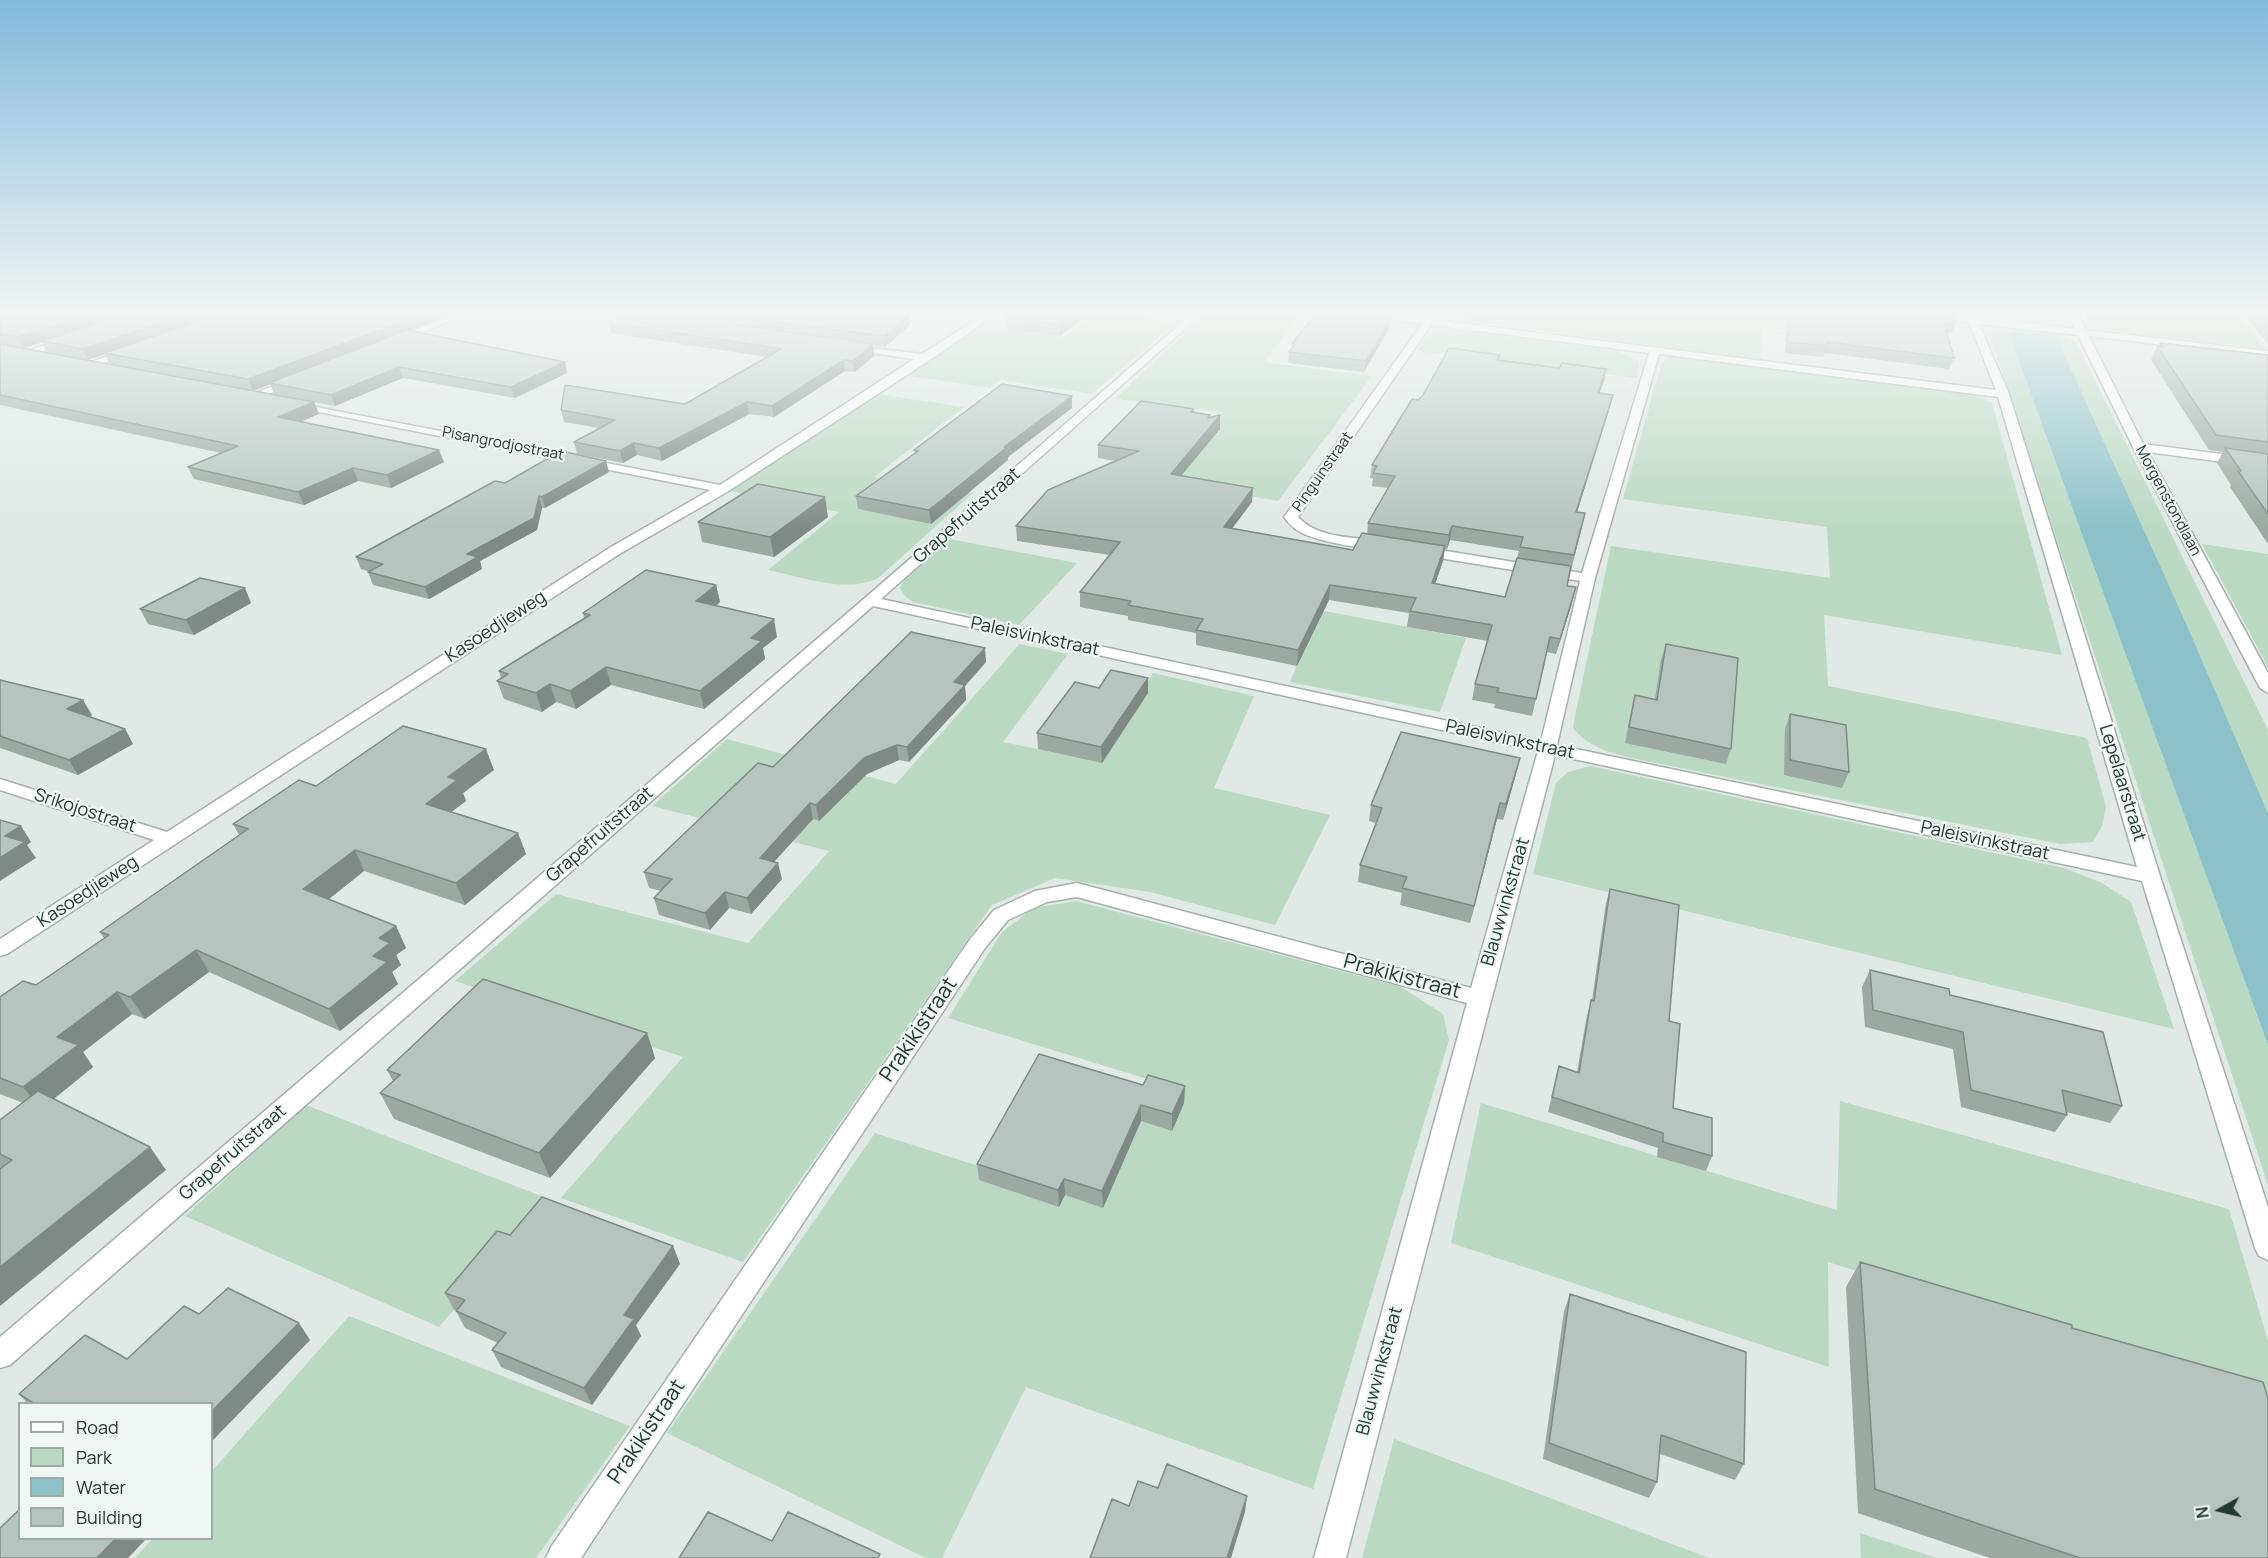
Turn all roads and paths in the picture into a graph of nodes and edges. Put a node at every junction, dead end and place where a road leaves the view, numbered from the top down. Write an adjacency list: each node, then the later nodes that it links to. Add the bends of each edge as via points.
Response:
1 (279, 385): 12 (street, Pisangrodjostraat, via 249,395)
2 (884, 385): 12 (street, Kasoedjieweg)
3 (1116, 385): 14 (street, Grapefruitstraat)
4 (1384, 385): 13 (street, Pinguinstraat, via 1291,517 1296,526 1309,533)
5 (1644, 385): 13 (street, Blauwvinkstraat)
6 (1930, 385): 9 (street)
7 (2000, 385): 9 (street, Lepelaarstraat)
8 (2108, 385): 10 (street, Morgenstondlaan)
9 (2004, 394): 19 (street, Lepelaarstraat)
10 (2139, 447): 11 (street); 15 (street, Morgenstondlaan)
11 (2268, 464)
12 (722, 489): 18 (street, Kasoedjieweg, via 616,550)
13 (1588, 578): 16 (street, Blauwvinkstraat)
14 (870, 601): 16 (street, Paleisvinkstraat); 23 (street, Grapefruitstraat)
15 (2268, 688)
16 (1548, 748): 19 (street, Paleisvinkstraat); 21 (street, Blauwvinkstraat)
17 (0, 783): 18 (street, Srikojostraat)
18 (170, 839): 20 (street, Kasoedjieweg)
19 (2150, 876): 22 (street, Lepelaarstraat)
20 (0, 948)
21 (1479, 998): 24 (street, Prakikistraat, via 1077,890 1042,896 1001,915 978,943); 25 (street, Blauwvinkstraat)
22 (2268, 1248)
23 (0, 1355)
24 (562, 1558)
25 (1330, 1558)

